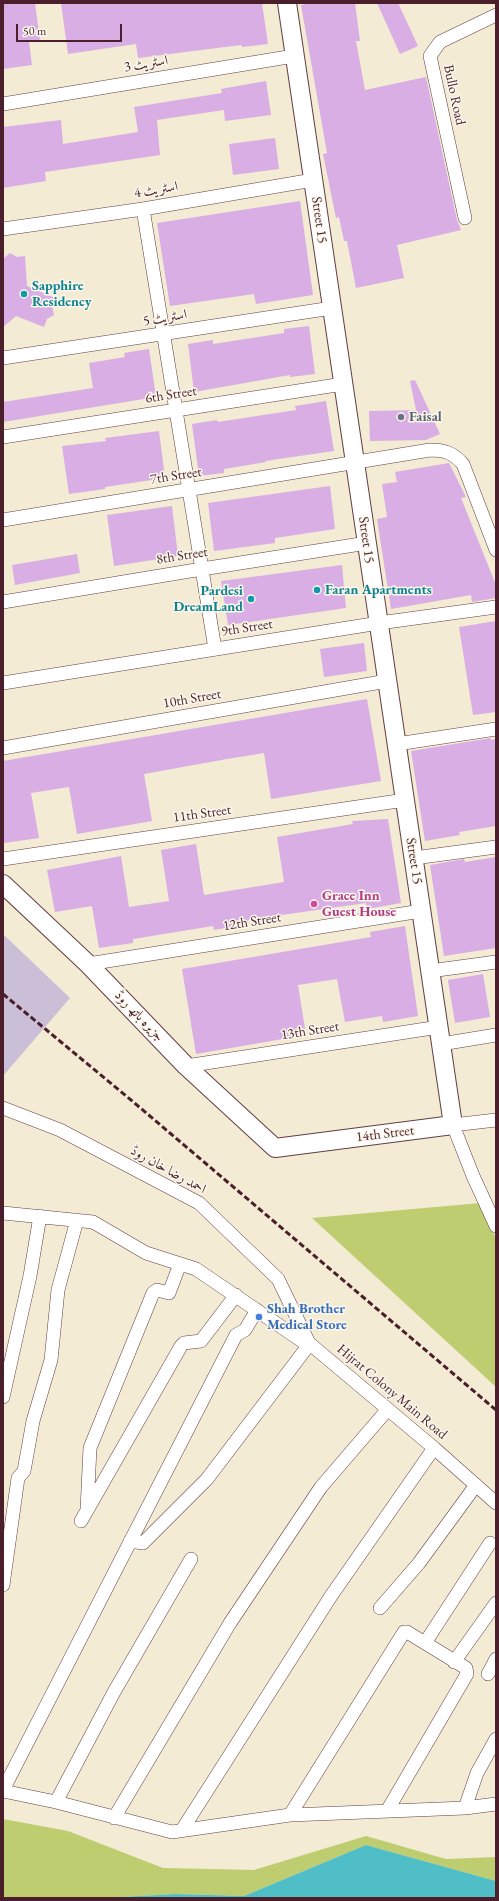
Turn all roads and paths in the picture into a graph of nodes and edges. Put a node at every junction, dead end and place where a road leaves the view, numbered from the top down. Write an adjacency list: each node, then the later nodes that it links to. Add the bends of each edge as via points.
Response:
1 (287, 3): 3 (street, Street 15)
2 (496, 15): 7 (street, Bullo Road, via 440,42 430,56)
3 (294, 56): 4 (street, اسٹریٹ 3); 5 (street, Street 15)
4 (3, 104)
5 (313, 180): 6 (street, اسٹریٹ 4); 9 (street, Street 15)
6 (143, 209): 8 (street, اسٹریٹ 4); 10 (street)
7 (464, 218)
8 (3, 229)
9 (332, 308): 10 (street, اسٹریٹ 5); 12 (street, Street 15)
10 (163, 334): 11 (street, اسٹریٹ 5); 13 (street)
11 (3, 358)
12 (343, 384): 13 (street, 6th Street); 15 (street, Street 15)
13 (176, 410): 14 (street, 6th Street); 16 (street)
14 (3, 437)
15 (355, 462): 16 (street, 7th Street); 18 (street, Street 15); 19 (street, 7th Street, via 430,450 442,450 455,455 463,464)
16 (189, 490): 17 (street, 7th Street); 20 (street)
17 (3, 520)
18 (367, 543): 20 (street, 8th Street); 23 (street, Street 15)
19 (496, 550)
20 (202, 569): 21 (street, 8th Street); 24 (street)
21 (3, 602)
22 (496, 607): 23 (street, 9th Street)
23 (379, 623): 24 (street, 9th Street); 25 (street, Street 15)
24 (215, 649): 26 (street, 9th Street)
25 (387, 681): 28 (street, Street 15); 29 (street, 10th Street)
26 (3, 683)
27 (496, 729): 28 (street)
28 (396, 744): 30 (street, Street 15)
29 (3, 748)
30 (405, 800): 32 (street, Street 15); 33 (street, 11th Street)
31 (496, 846): 32 (street)
32 (414, 858): 35 (street, Street 15)
33 (3, 859)
34 (3, 884): 37 (street, جزیرہ باتھ روڈ)
35 (422, 911): 37 (street, 12th Street); 38 (street, Street 15)
36 (496, 962): 38 (street)
37 (88, 964): 41 (street, جزیرہ باتھ روڈ)
38 (430, 971): 40 (street, Street 15)
39 (496, 1035): 40 (street, 13th Street)
40 (440, 1036): 41 (street, 13th Street); 44 (street, Street 15)
41 (186, 1066): 45 (street, جزیرہ باتھ روڈ)
42 (3, 1108): 53 (street, احمد رضا خان روڈ, via 60,1130 199,1204 278,1279)
43 (496, 1120): 44 (street, 14th Street)
44 (453, 1125): 45 (street, 14th Street); 49 (street)
45 (275, 1148)
46 (3, 1213): 47 (street, Hijrat Colony Main Road)
47 (40, 1216): 48 (street, Hijrat Colony Main Road); 54 (street, via 30,1276)
48 (77, 1220): 50 (street, Hijrat Colony Main Road, via 93,1222 146,1253); 62 (street, via 58,1290 51,1360 33,1421 24,1471 18,1478)
49 (496, 1226)
50 (180, 1264): 51 (street, Hijrat Colony Main Road, via 196,1269); 51 (street, via 169,1293 157,1290 153,1293 90,1448 84,1516 181,1346 184,1343 201,1341)
51 (236, 1295): 52 (street, Hijrat Colony Main Road)
52 (257, 1310): 53 (street, Hijrat Colony Main Road); 59 (street, via 245,1330 236,1335)
53 (308, 1344): 55 (street, Hijrat Colony Main Road); 59 (street, via 207,1479 143,1543)
54 (3, 1397)
55 (388, 1408): 56 (street, Hijrat Colony Main Road); 76 (street, via 321,1487 273,1558 230,1623)
56 (434, 1448): 57 (street, Hijrat Colony Main Road); 77 (street, via 331,1596)
57 (476, 1485): 58 (street, Hijrat Colony Main Road); 64 (street, via 419,1563)
58 (496, 1503)
59 (130, 1541): 70 (street)
60 (490, 1543): 65 (street)
61 (191, 1559): 71 (street, via 114,1692)
62 (3, 1585)
63 (496, 1603): 67 (street)
64 (380, 1608)
65 (425, 1643): 67 (street); 75 (street, via 404,1632)
66 (496, 1659): 68 (street)
67 (454, 1662): 74 (street, via 466,1668 467,1674)
68 (488, 1674)
69 (496, 1739): 73 (street, via 477,1773)
70 (3, 1791): 71 (street)
71 (56, 1802): 76 (street)
72 (496, 1804): 73 (street)
73 (465, 1808): 74 (street)
74 (387, 1811): 75 (street)
75 (290, 1815): 77 (street)
76 (114, 1818): 77 (street, via 172,1832)
77 (182, 1830)

